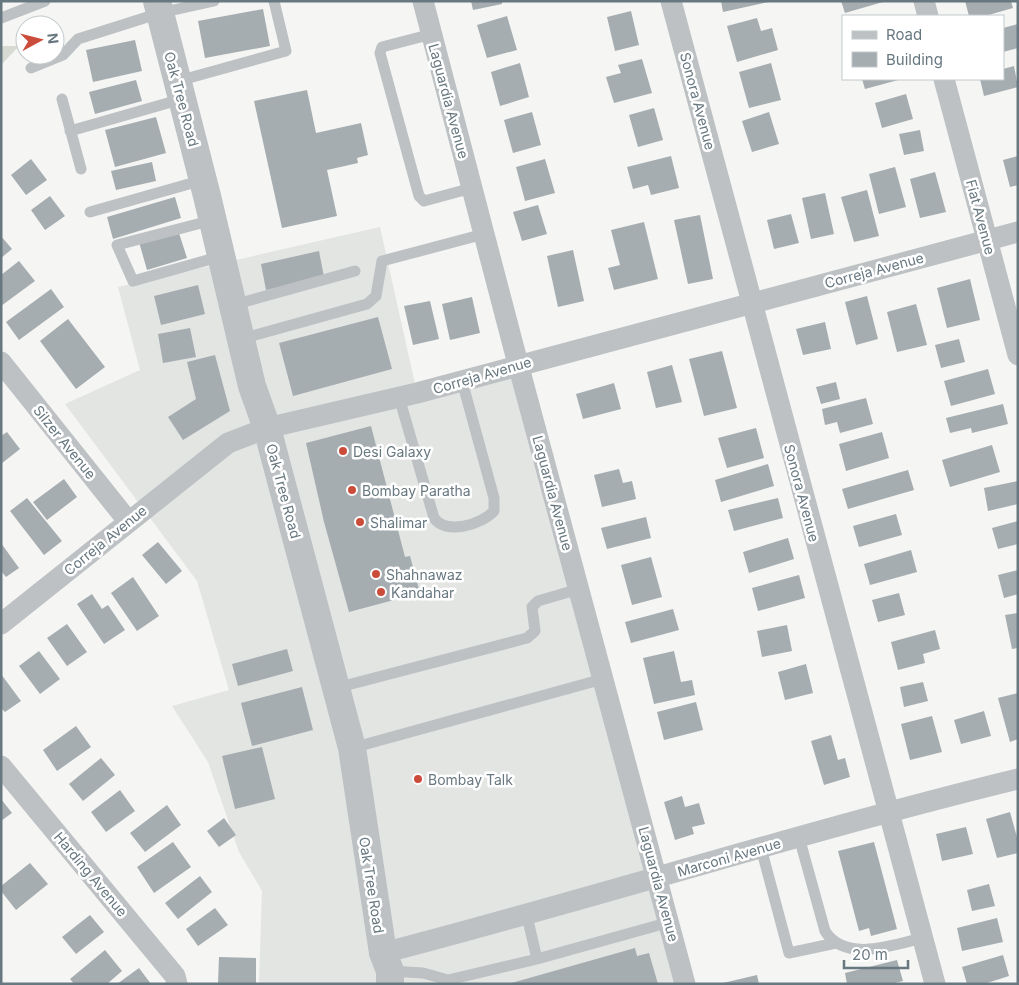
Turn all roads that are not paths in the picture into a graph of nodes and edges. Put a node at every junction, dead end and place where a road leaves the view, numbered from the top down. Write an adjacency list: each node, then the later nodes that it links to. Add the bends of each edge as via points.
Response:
1 (45, 1): 9 (lane)
2 (214, 1): 7 (lane)
3 (274, 1): 13 (lane, via 286,51)
4 (423, 1): 10 (street, Laguardia Avenue)
5 (671, 1): 26 (street, Sonora Avenue)
6 (924, 1): 8 (street)
7 (158, 7): 11 (lane, via 78,39 63,55); 13 (street, Oak Tree Road)
8 (928, 15)
9 (1, 18)
10 (432, 34): 18 (street, Laguardia Avenue); 18 (lane, via 382,46 380,53 419,196 424,201)
11 (31, 68)
12 (944, 80): 23 (street, Fiat Avenue)
13 (180, 90): 15 (lane); 17 (street, Oak Tree Road)
14 (62, 99): 15 (lane)
15 (70, 131): 16 (lane)
16 (81, 169)
17 (203, 180): 19 (lane); 20 (street, Oak Tree Road)
18 (472, 188): 22 (street, Laguardia Avenue)
19 (90, 212)
20 (213, 220): 24 (street, Oak Tree Road); 24 (lane, via 117,244 133,281)
21 (1018, 232): 23 (street, Correja Avenue)
22 (484, 234): 28 (lane, via 382,261 376,296 367,304); 31 (street, Laguardia Avenue)
23 (987, 239): 26 (street, Correja Avenue); 29 (street, Fiat Avenue)
24 (222, 256): 27 (street, Oak Tree Road)
25 (355, 271): 27 (lane)
26 (751, 303): 31 (street, Correja Avenue); 43 (street, Sonora Avenue)
27 (233, 305): 28 (street, Oak Tree Road)
28 (241, 338): 34 (street, Oak Tree Road, via 252,386)
29 (1018, 355)
30 (1, 362): 35 (street, Silzer Avenue)
31 (518, 364): 32 (street, Correja Avenue); 36 (street, Laguardia Avenue)
32 (462, 381): 33 (street, Correja Avenue); 33 (lane, via 494,498 494,511 487,519 448,528 439,526)
33 (399, 397): 34 (street, Correja Avenue)
34 (267, 428): 35 (street, Correja Avenue, via 228,443); 39 (street, Oak Tree Road)
35 (128, 521): 37 (street, Correja Avenue)
36 (579, 589): 38 (street, Laguardia Avenue); 39 (lane, via 538,601 532,607 534,631 527,638)
37 (1, 624)
38 (603, 679): 40 (lane); 46 (street, Laguardia Avenue)
39 (336, 688): 40 (street, Oak Tree Road)
40 (352, 748): 52 (street, Oak Tree Road)
41 (1, 766): 53 (street, Harding Avenue, via 175,976)
42 (1018, 779): 43 (street, Marconi Avenue)
43 (888, 811): 44 (street, Marconi Avenue); 49 (street, Sonora Avenue)
44 (800, 837): 45 (street, Marconi Avenue); 50 (lane, via 825,931)
45 (761, 848): 46 (street, Marconi Avenue); 50 (lane, via 789,953)
46 (658, 876): 47 (street, Marconi Avenue); 48 (street, Laguardia Avenue)
47 (527, 916): 51 (lane); 52 (street, Marconi Avenue)
48 (670, 922): 51 (lane); 54 (street, Laguardia Avenue)
49 (922, 938): 50 (lane, via 871,951); 55 (street, Sonora Avenue)
50 (836, 943)
51 (537, 959): 52 (lane, via 448,980)
52 (388, 969)
53 (177, 984)
54 (685, 984)
55 (935, 984)

